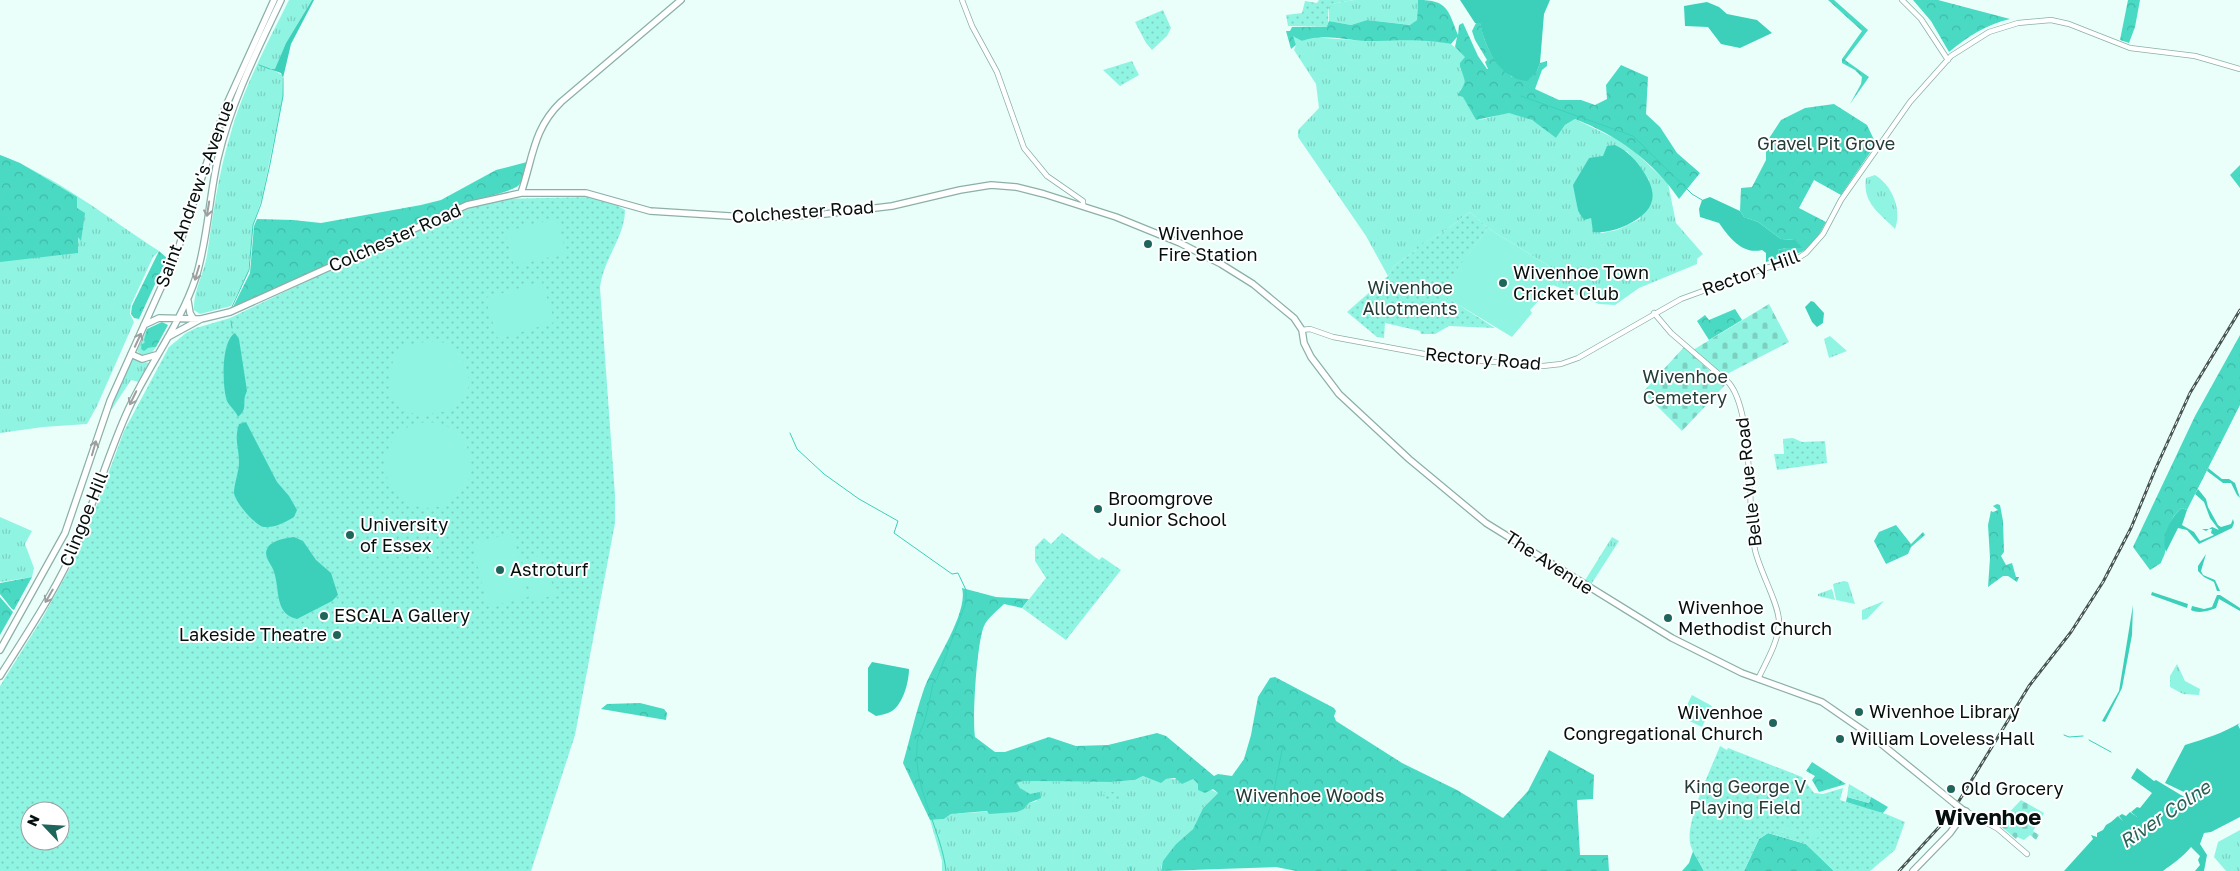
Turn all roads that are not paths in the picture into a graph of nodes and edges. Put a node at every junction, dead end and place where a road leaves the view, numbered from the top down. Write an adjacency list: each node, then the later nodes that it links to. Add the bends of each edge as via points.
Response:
1 (274, 0): 15 (main road, Saint Andrew's Avenue, via 245,60 213,140 177,252)
2 (282, 0): 10 (main road, Saint Andrew's Avenue, one-way to 10, via 244,78 221,143 200,261)
3 (681, 0): 8 (main road, via 550,113 537,137)
4 (962, 0): 9 (street, via 996,72 1024,148 1042,171 1083,200)
5 (1902, 0): 6 (street, via 1921,19)
6 (1948, 60): 7 (street, Rectory Hill, via 1993,30 2045,20 2070,24 2130,48 2195,56); 11 (street, Rectory Hill, via 1904,108 1841,200 1823,234 1801,257 1700,292)
7 (2240, 69)
8 (521, 193): 9 (main road, Colchester Road, via 586,194 650,211 741,218 868,209 991,185 1026,189); 14 (main road, Colchester Road, via 467,205 257,301)
9 (1083, 206): 16 (main road, Colchester Road, via 1180,243 1221,264 1280,306)
10 (188, 299): 12 (main road, Saint Andrew's Avenue); 13 (main road)
11 (1654, 313): 16 (street, Rectory Road, via 1578,358 1543,366 1431,356 1310,329); 22 (street, Belle Vue Road, via 1672,334 1729,383 1740,406 1755,547 1779,621)
12 (178, 318): 13 (main road, Colchester Road); 15 (main road, Colchester Road, via 160,318); 17 (main road, Saint Andrew's Avenue)
13 (193, 318): 14 (main road, Colchester Road)
14 (202, 319): 17 (main road, Colchester Road)
15 (144, 325): 18 (main road, Saint Andrew's Avenue, one-way to 15)
16 (1302, 330): 22 (main road, The Avenue, via 1306,348 1340,394 1447,492 1486,523 1660,632 1728,668)
17 (166, 339): 19 (main road, Saint Andrew's Avenue)
18 (131, 354): 19 (main road, via 142,359); 20 (main road, Clingoe Hill, one-way to 18, via 65,533 107,409)
19 (156, 356): 21 (main road, Clingoe Hill, one-way to 21, via 120,426 68,561)
20 (0, 650)
21 (0, 676)
22 (1758, 679): 23 (main road, The Avenue, bridge, via 1822,702 1874,738)
23 (1965, 811): 24 (street, via 1998,829); 25 (main road, via 1947,837)
24 (2027, 854)
25 (1913, 871)

